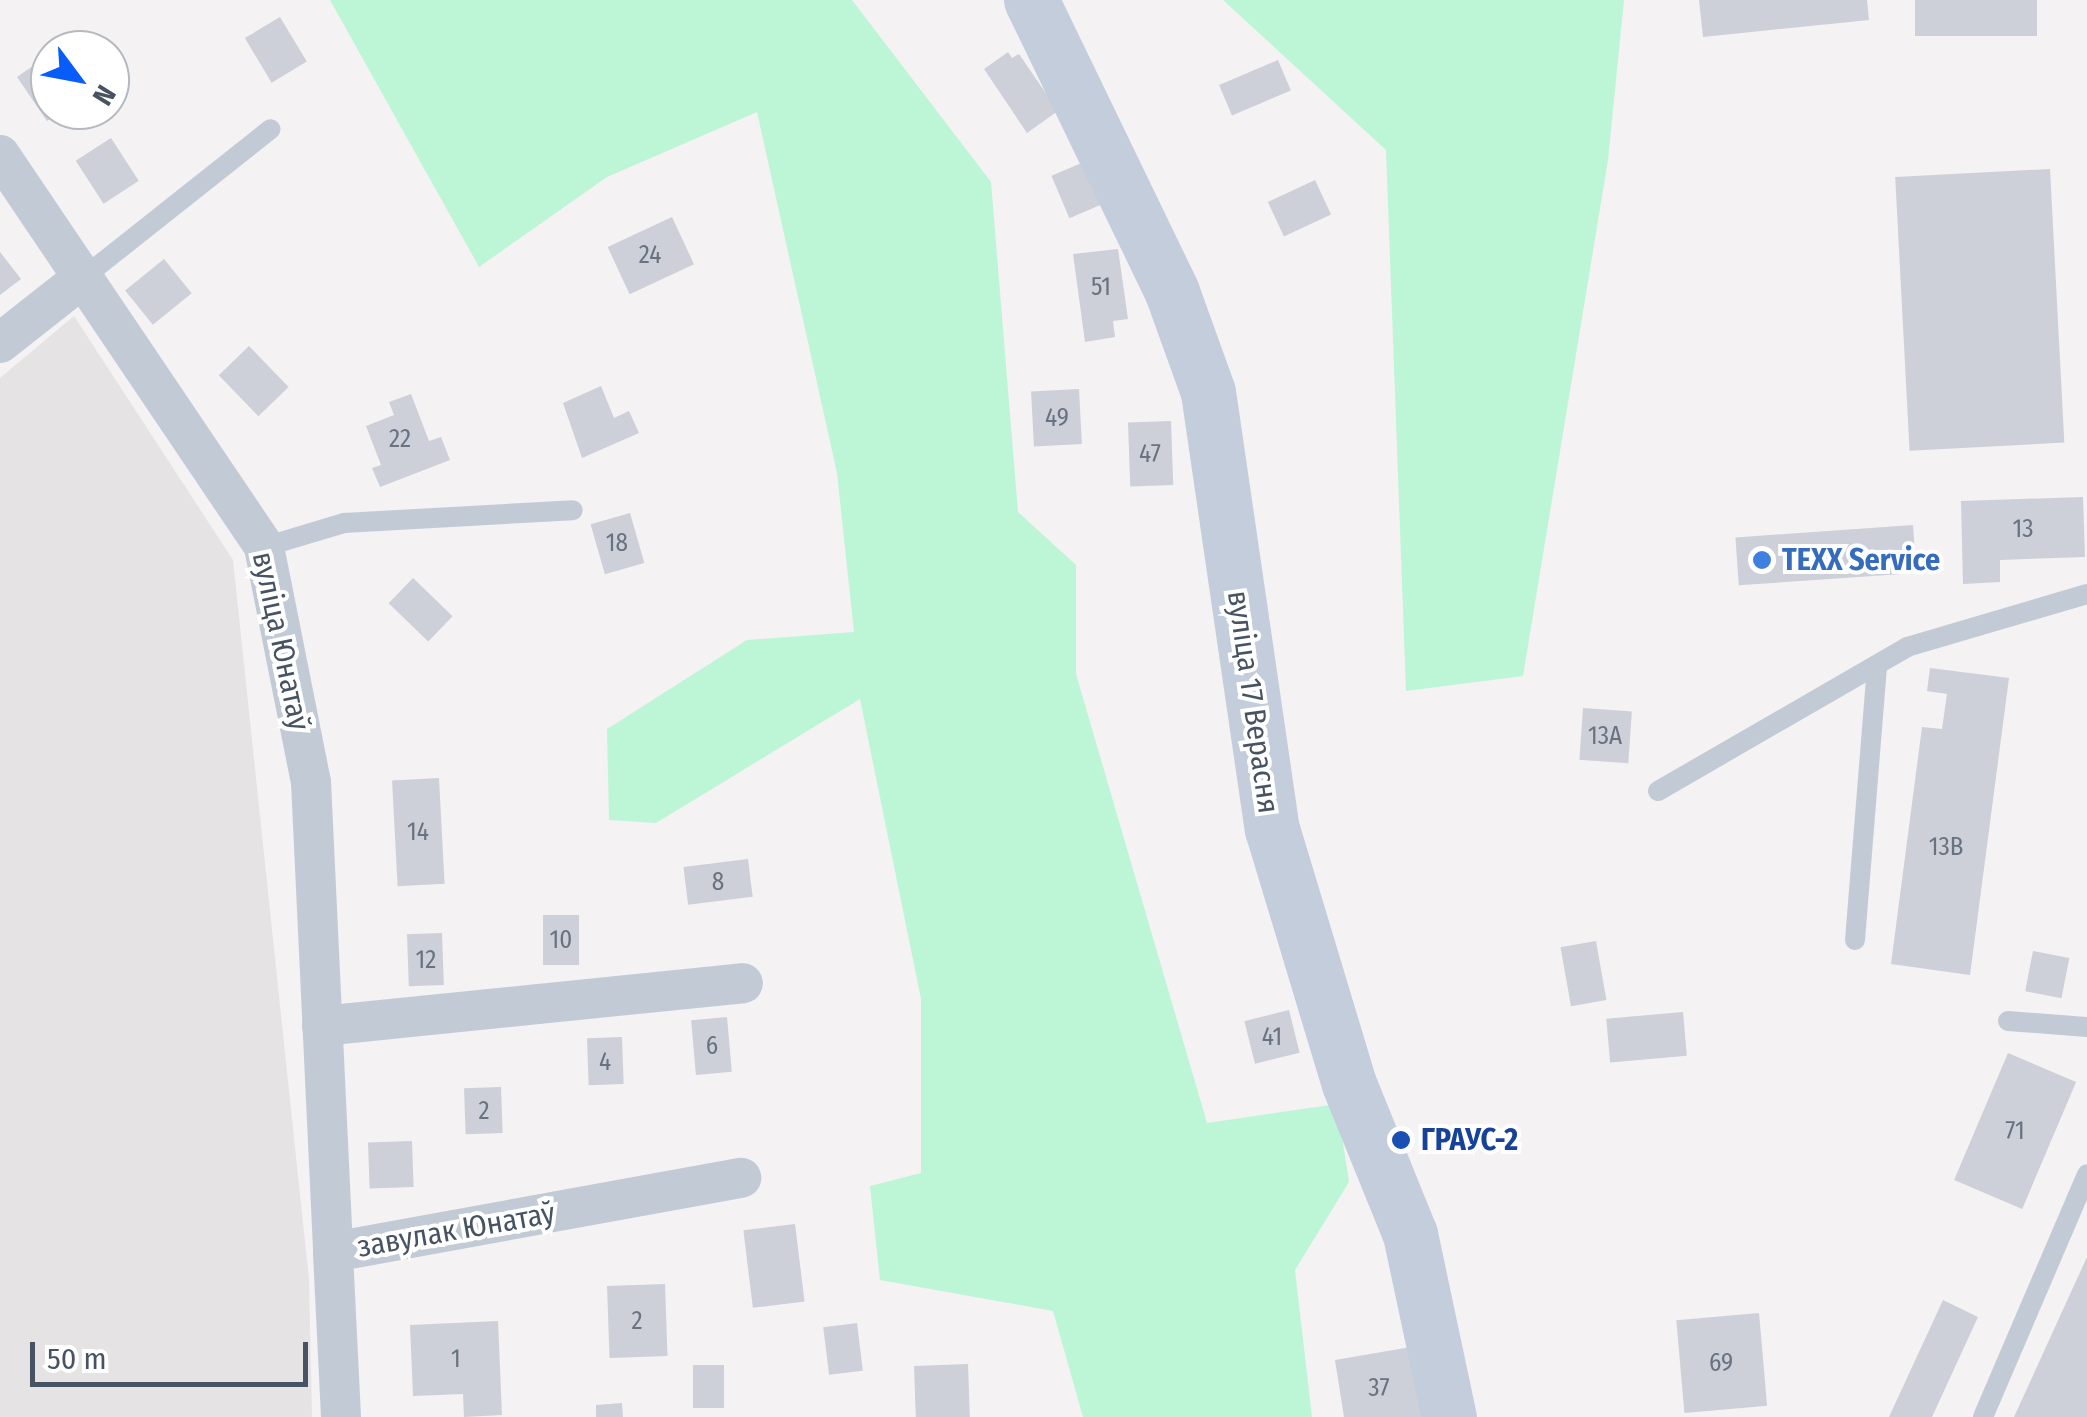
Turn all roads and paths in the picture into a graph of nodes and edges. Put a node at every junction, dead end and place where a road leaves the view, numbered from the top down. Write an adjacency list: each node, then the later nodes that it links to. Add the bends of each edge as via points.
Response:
1 (1031, 0): 20 (street, вуліца 17 Верасня, via 1172,292 1208,392 1272,828 1349,1084 1410,1234)
2 (271, 129): 4 (lane)
3 (0, 155): 4 (street, вуліца Юнатаў)
4 (84, 277): 5 (street); 7 (street, вуліца Юнатаў)
5 (0, 343)
6 (573, 510): 7 (lane, via 344,523)
7 (264, 547): 14 (street, вуліца Юнатаў, via 311,782)
8 (2087, 594): 9 (lane, via 1907,647)
9 (1877, 665): 10 (lane); 11 (lane)
10 (1658, 792)
11 (1855, 940)
12 (743, 982): 14 (street)
13 (2008, 1021): 15 (lane)
14 (322, 1026): 18 (street, вуліца Юнатаў)
15 (2087, 1027)
16 (2087, 1174): 21 (lane)
17 (741, 1178): 18 (street, завулак Юнатаў)
18 (333, 1252): 19 (street, завулак Юнатаў)
19 (342, 1417)
20 (1449, 1417)
21 (1983, 1417)

